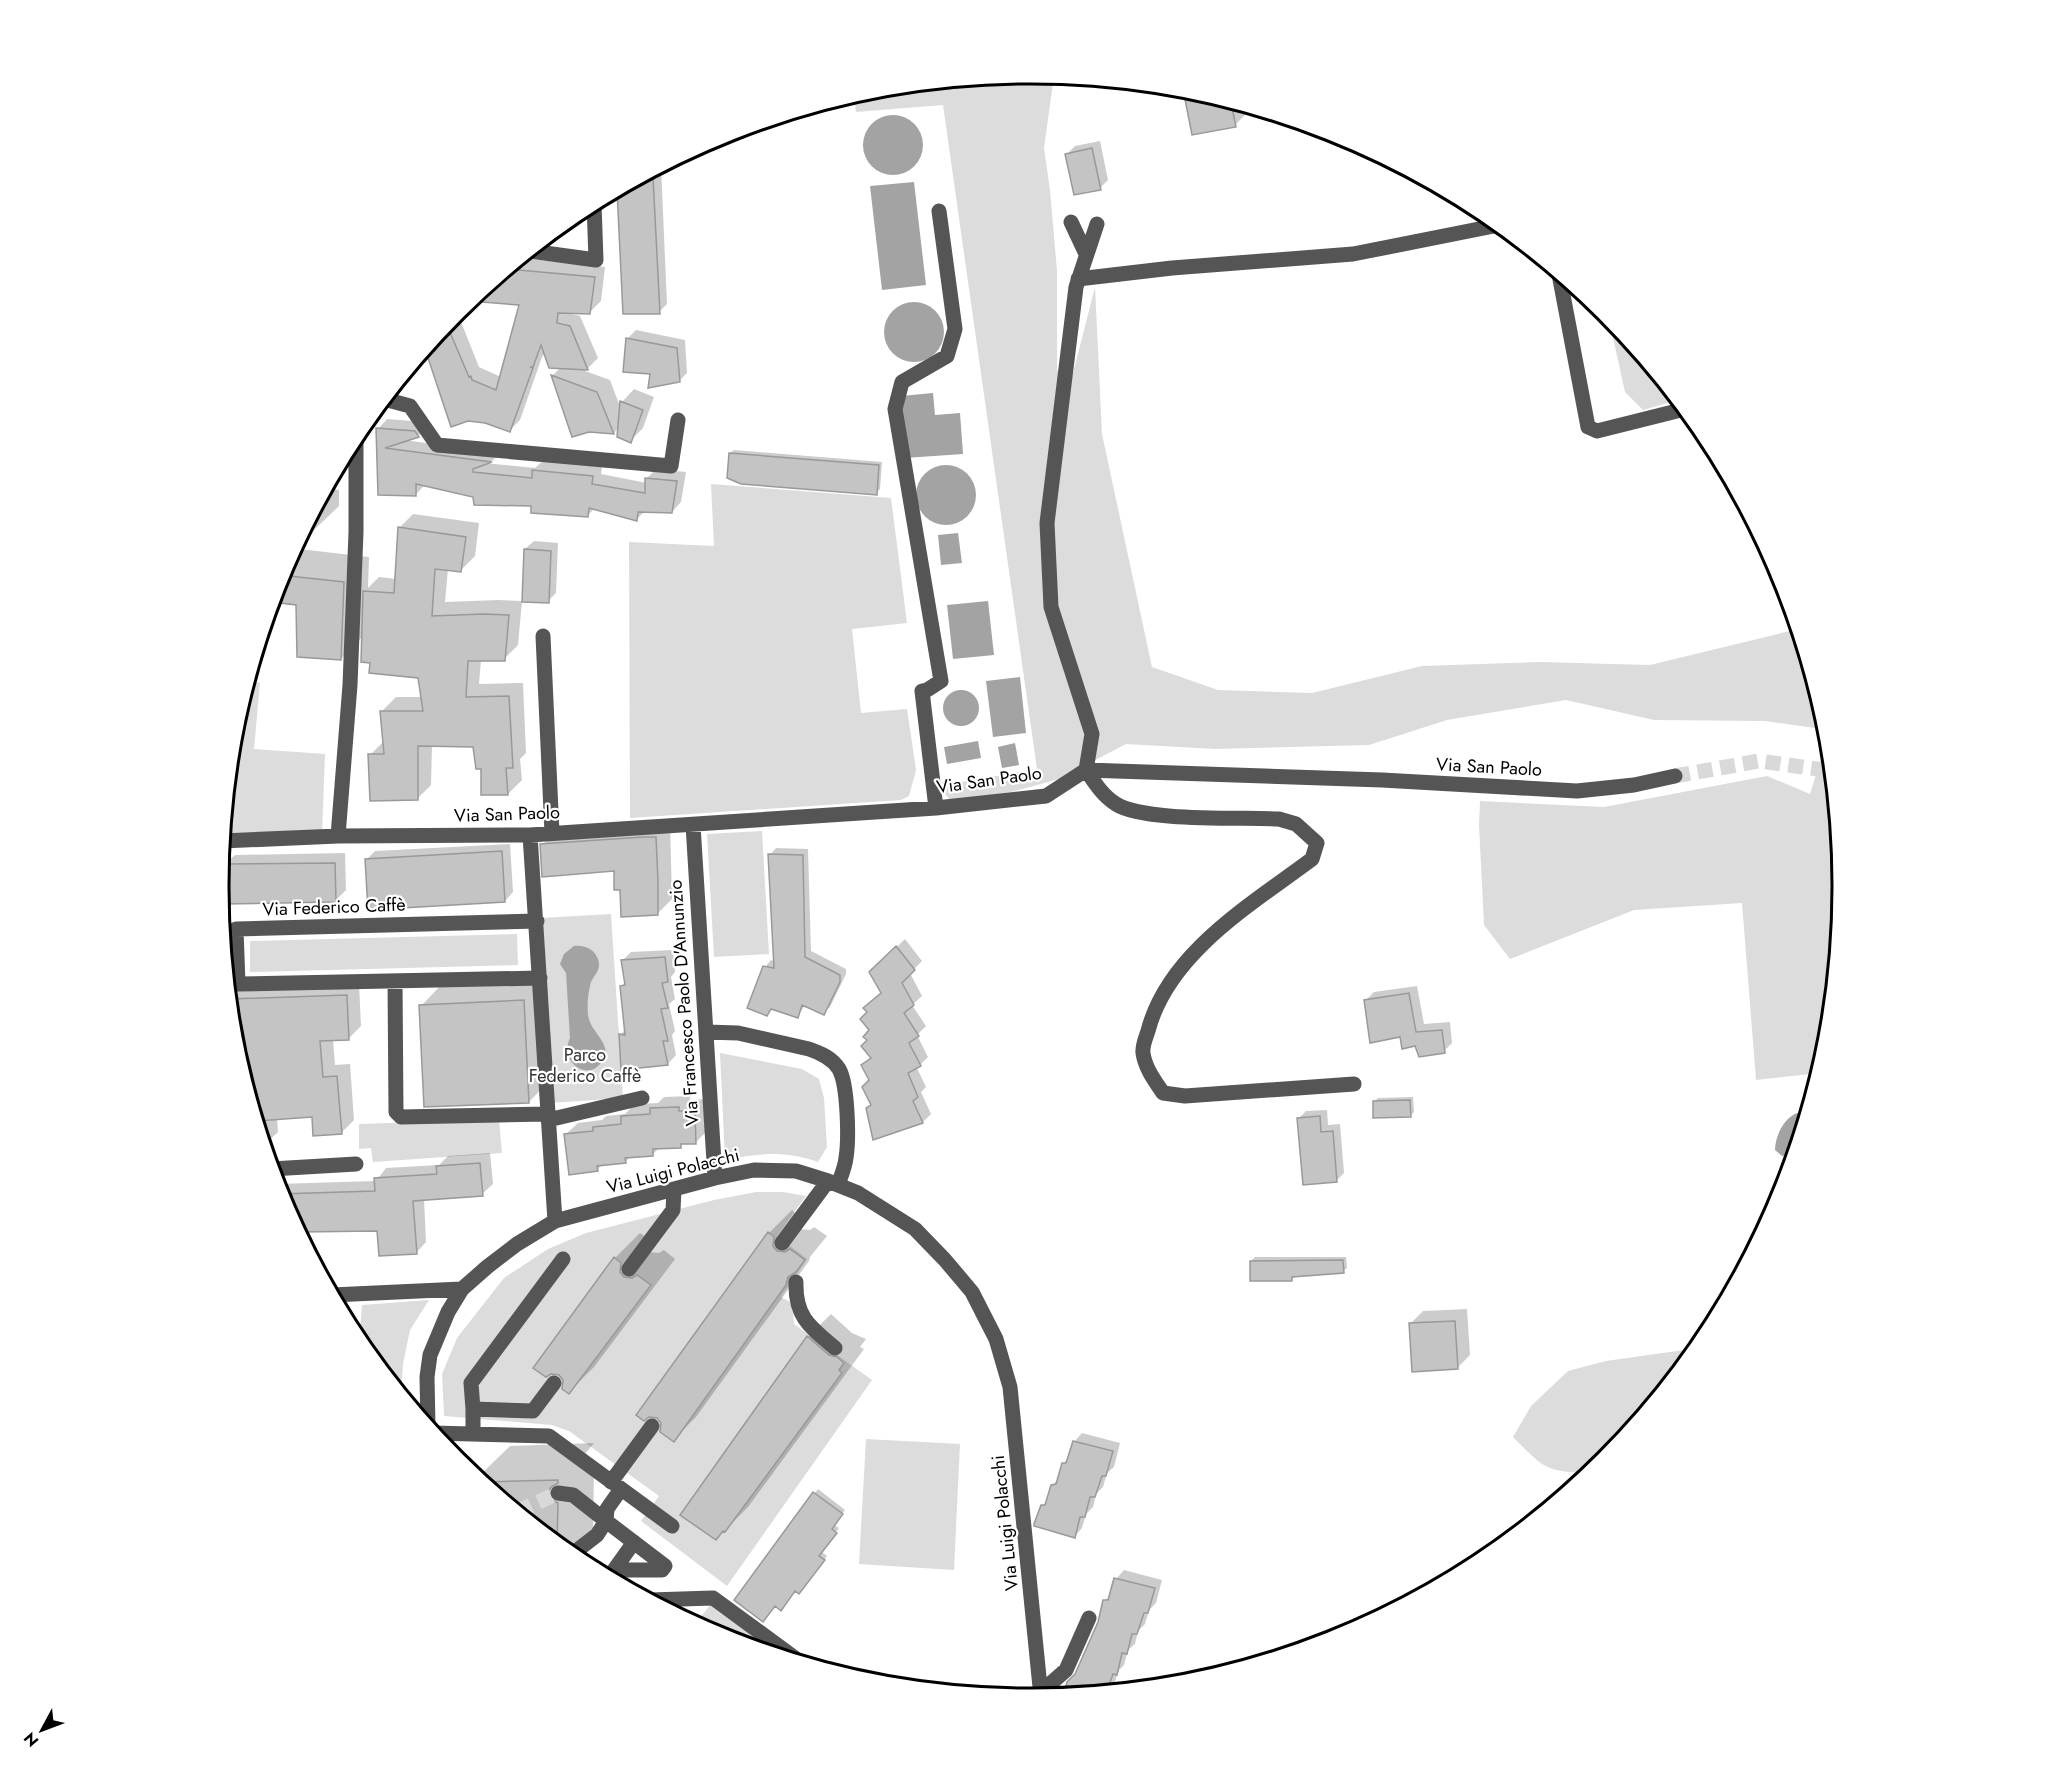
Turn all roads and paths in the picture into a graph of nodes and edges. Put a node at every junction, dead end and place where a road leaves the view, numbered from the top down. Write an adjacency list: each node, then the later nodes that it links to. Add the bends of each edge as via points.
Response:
1 (939, 211): 17 (street, via 955,328 947,356 902,382 895,409 941,681 921,691)
2 (594, 213): 6 (street, via 596,260)
3 (1071, 222): 7 (street)
4 (1097, 224): 7 (street)
5 (1486, 226): 8 (street, via 1353,254)
6 (539, 252)
7 (1086, 254): 8 (street)
8 (1078, 279): 15 (street, via 1047,523 1051,607 1092,734)
9 (1561, 285): 11 (street, via 1588,427 1597,431)
10 (392, 401): 12 (street, via 410,406 437,445 670,466)
11 (1676, 411)
12 (678, 420)
13 (356, 453): 21 (street, via 350,685)
14 (543, 636): 19 (street)
15 (1086, 770): 16 (street, Via San Paolo, via 1577,791); 17 (street, Via San Paolo, via 1046,796); 27 (street, via 1100,791 1116,805 1144,814 1279,819 1296,824 1317,843 1312,859 1211,935 1172,980 1151,1021 1143,1052 1151,1077 1163,1093 1185,1096)
16 (1675, 776)
17 (936, 808): 18 (street, Via San Paolo)
18 (693, 825): 19 (street, Via San Paolo); 26 (street, Via Francesco Paolo D'Annunzio)
19 (552, 833): 20 (street, Via San Paolo)
20 (530, 835): 21 (street, Via San Paolo); 23 (street)
21 (338, 836): 22 (street, Via San Paolo)
22 (230, 841)
23 (537, 921): 24 (street); 25 (street, Via Federico Caffè, via 236,929 238,984)
24 (540, 978): 25 (street, Via Federico Caffè); 29 (street)
25 (395, 981): 29 (street, via 396,1112 401,1117)
26 (706, 1032): 32 (street, Via Francesco Paolo D'Annunzio); 33 (street, via 738,1033 809,1049 834,1062 843,1080 846,1103 846,1158)
27 (1354, 1084)
28 (642, 1098): 29 (street)
29 (548, 1117): 35 (street)
30 (356, 1164): 31 (street)
31 (280, 1168)
32 (715, 1178): 33 (street, Via Luigi Polacchi, via 754,1170 796,1171); 34 (street, Via Luigi Polacchi)
33 (833, 1183): 36 (street); 59 (street, Via Luigi Polacchi, via 863,1196 915,1229 972,1292 996,1339 1010,1387)
34 (674, 1190): 35 (street, Via Luigi Polacchi); 38 (street, via 673,1210)
35 (555, 1221): 40 (street, Via Luigi Polacchi, via 518,1244)
36 (782, 1243)
37 (563, 1259): 44 (street, via 471,1383)
38 (629, 1269)
39 (796, 1282): 42 (street, via 800,1313 809,1327)
40 (462, 1289): 41 (street); 45 (street, Via Luigi Polacchi, via 430,1355)
41 (343, 1297)
42 (835, 1348)
43 (554, 1383): 44 (street, via 533,1411)
44 (472, 1409): 48 (street)
45 (428, 1415)
46 (652, 1426): 49 (street)
47 (445, 1433): 48 (street)
48 (473, 1434): 49 (street, via 549,1436)
49 (616, 1486): 51 (street); 52 (street)
50 (558, 1493): 51 (street, via 573,1494)
51 (606, 1521): 53 (street); 54 (street, via 597,1535)
52 (672, 1526)
53 (634, 1542)
54 (579, 1549)
55 (665, 1600): 57 (street, via 713,1598)
56 (1089, 1618): 58 (street, Via Luigi Polacchi, via 1066,1670)
57 (780, 1647)
58 (1048, 1687)
59 (1040, 1688)

